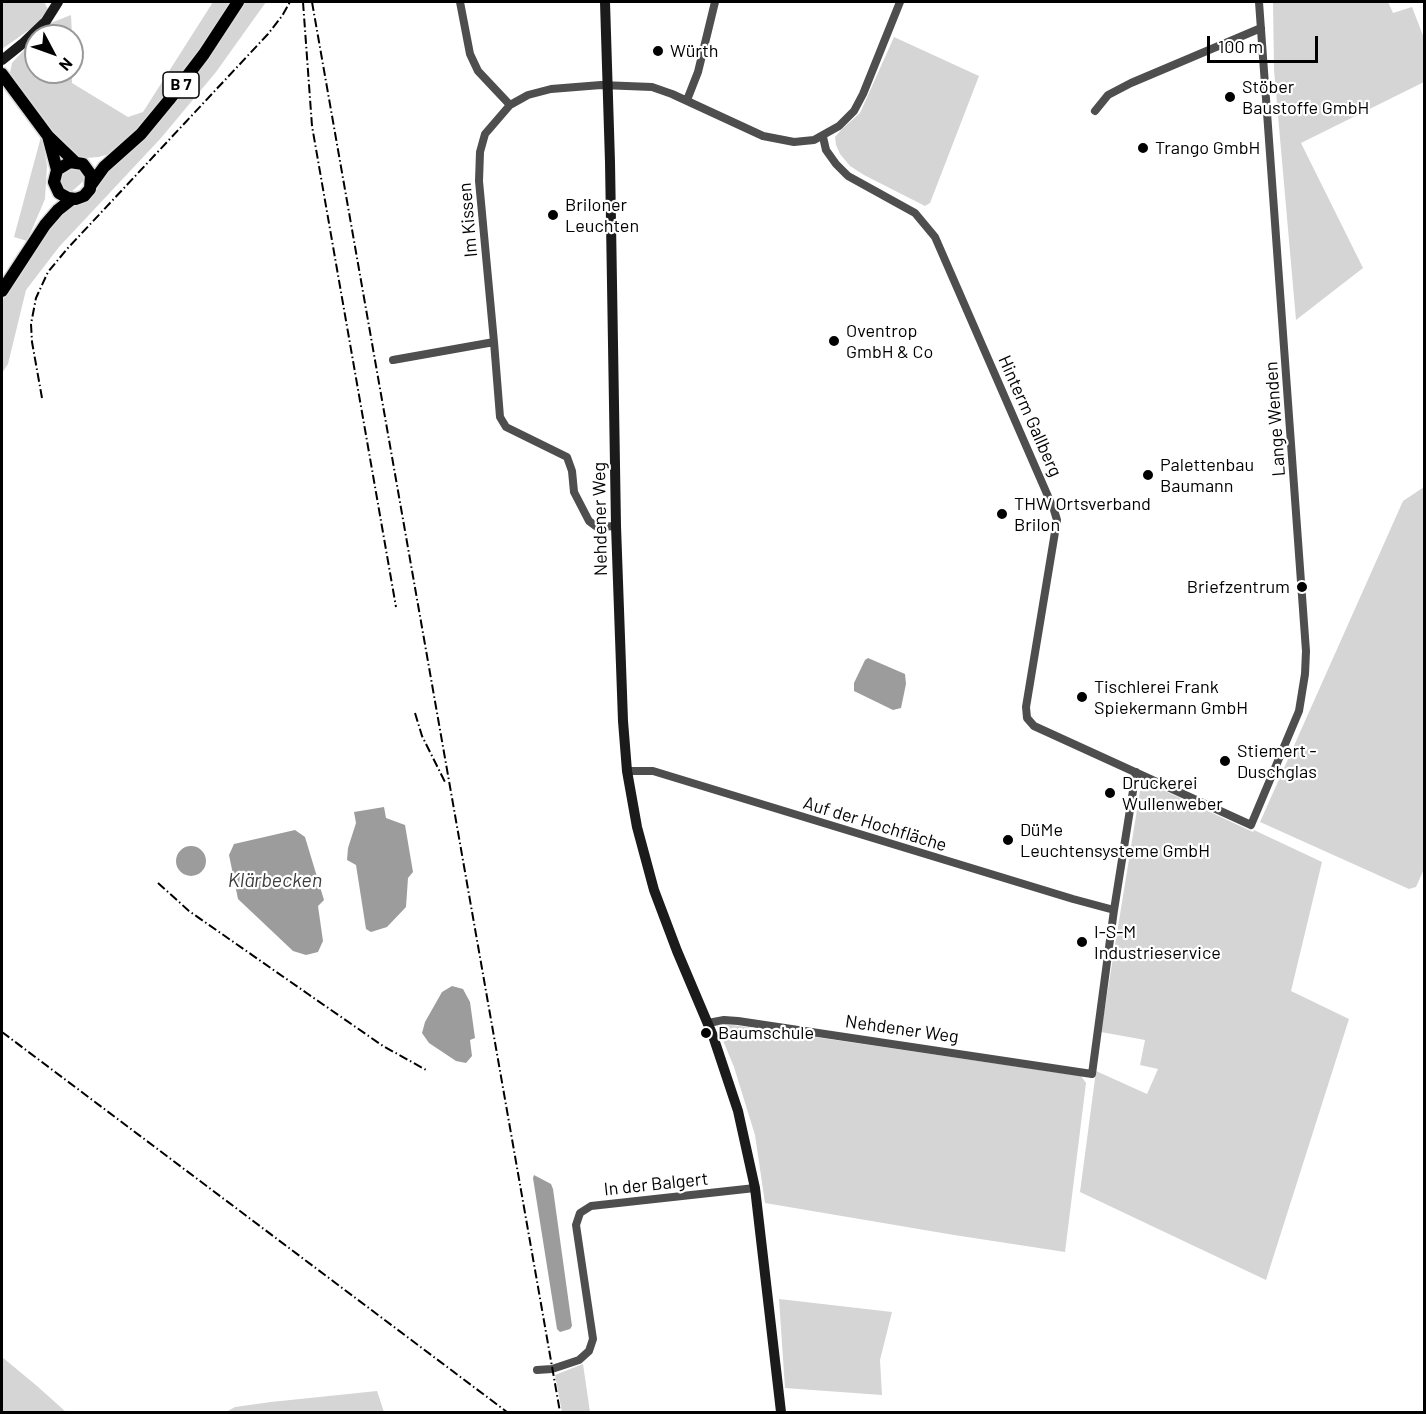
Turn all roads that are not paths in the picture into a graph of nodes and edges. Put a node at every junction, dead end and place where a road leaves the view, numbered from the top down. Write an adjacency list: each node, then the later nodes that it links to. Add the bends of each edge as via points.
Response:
1 (58, 2): 9 (street, via 46,21)
2 (238, 2): 17 (main road, B 7, via 158,115)
3 (460, 2): 13 (street, via 470,54 478,71)
4 (605, 2): 11 (street, Nehdener Weg)
5 (715, 2): 12 (street)
6 (900, 2): 16 (street, via 858,104 845,121)
7 (1259, 2): 8 (street, Lange Wenden)
8 (1261, 28): 14 (street, via 1131,83 1108,95); 29 (street, Lange Wenden, via 1306,651 1299,711 1251,825)
9 (2, 60)
10 (2, 74): 15 (main road)
11 (607, 85): 12 (street, via 652,87); 13 (street, Im Kissen, via 551,89); 27 (street, Nehdener Weg)
12 (687, 100): 16 (street, via 772,139 801,142)
13 (510, 105): 25 (street, Im Kissen, via 485,134 480,152 479,181)
14 (1095, 111)
15 (48, 136): 18 (main road); 19 (main road)
16 (823, 137): 29 (street, Hinterm Gallberg, via 826,150 848,176 915,213 934,237 1054,510 1057,520 1027,718 1034,726)
17 (113, 158): 18 (main road, B 7); 20 (main road, B 7)
18 (79, 163): 19 (main road, B 7, via 65,164); 20 (main road, via 89,171)
19 (57, 170): 21 (main road, B 7)
20 (92, 184): 22 (main road, B 7, via 84,195)
21 (56, 187): 22 (main road); 23 (main road, B 7)
22 (72, 199): 23 (main road, B 7)
23 (45, 225): 24 (main road, B 7)
24 (2, 291)
25 (494, 342): 26 (street); 27 (street, Im Kissen, via 500,417 506,427 567,457 574,492 589,521 597,527)
26 (393, 360)
27 (616, 526): 28 (street, Nehdener Weg)
28 (627, 771): 30 (street, Auf der Hochfläche, via 653,771); 31 (street, Nehdener Weg, via 654,890)
29 (1136, 772): 30 (street)
30 (1114, 910): 31 (street, Nehdener Weg, via 1092,1074 738,1021)
31 (708, 1023): 32 (street, Nehdener Weg, via 729,1082)
32 (755, 1188): 33 (street, In der Balgert, via 591,1206 580,1213 576,1225 593,1339 589,1351 579,1360); 34 (street, Nehdener Weg)
33 (537, 1370)
34 (781, 1413)

